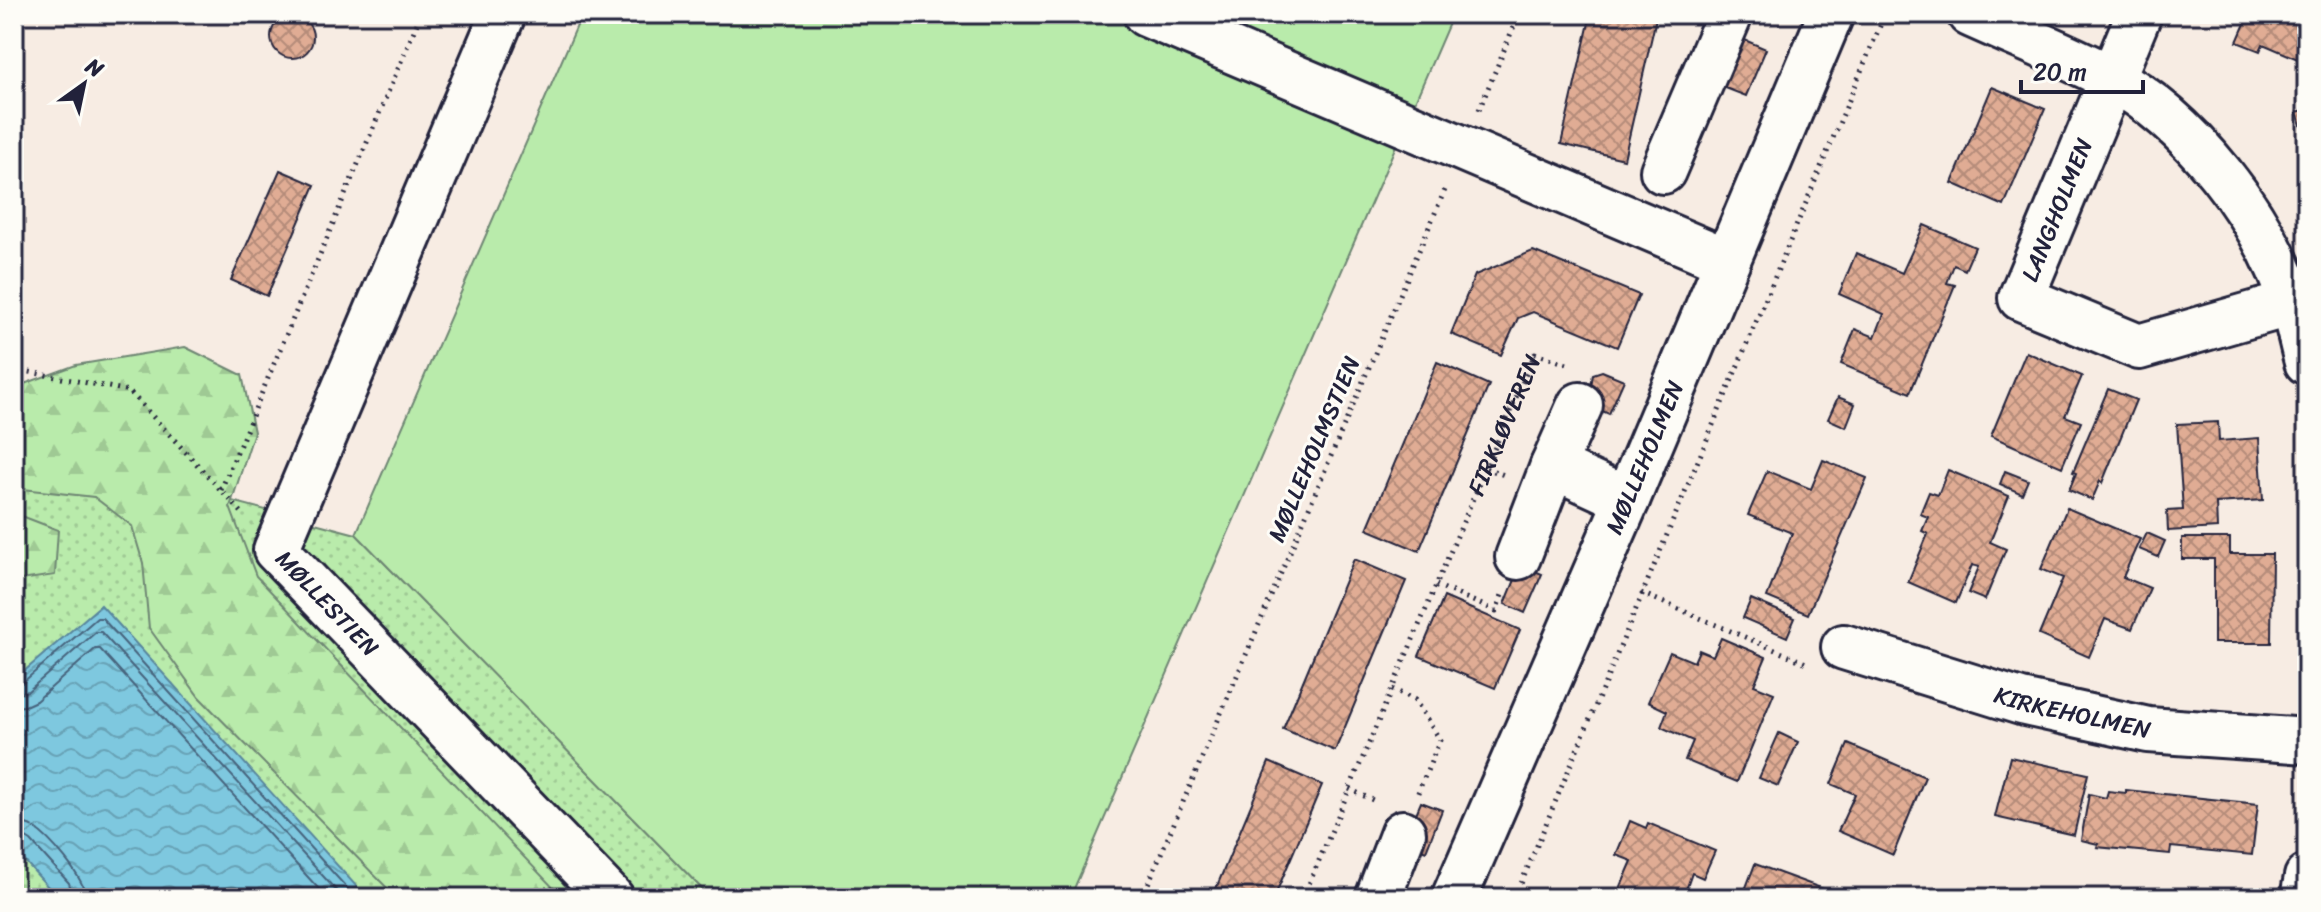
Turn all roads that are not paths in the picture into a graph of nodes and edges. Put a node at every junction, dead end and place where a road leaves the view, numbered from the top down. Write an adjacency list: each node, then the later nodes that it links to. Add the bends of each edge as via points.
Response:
1 (503, 14): 20 (street, MØLLESTIEN, via 276,550)
2 (1146, 14): 9 (street)
3 (1730, 14): 8 (street)
4 (1831, 14): 9 (street, MØLLEHOLMEN)
5 (1970, 14): 7 (street)
6 (2139, 14): 7 (street)
7 (2111, 78): 10 (street, via 2171,119 2207,156 2261,232); 10 (street, LANGHOLMEN, via 2021,298 2139,347)
8 (1663, 171)
9 (1727, 261): 14 (street, MØLLEHOLMEN)
10 (2292, 303): 11 (street)
11 (2307, 362)
12 (1580, 405): 13 (street)
13 (1553, 466): 14 (street); 15 (street)
14 (1627, 500): 22 (street, MØLLEHOLMEN)
15 (1518, 557)
16 (1844, 647): 17 (street, KIRKEHOLMEN, via 2021,702 2148,730)
17 (2307, 741)
18 (1403, 833): 21 (street)
19 (2307, 877): 23 (street)
20 (611, 898)
21 (1378, 898)
22 (1454, 898)
23 (2303, 898)

